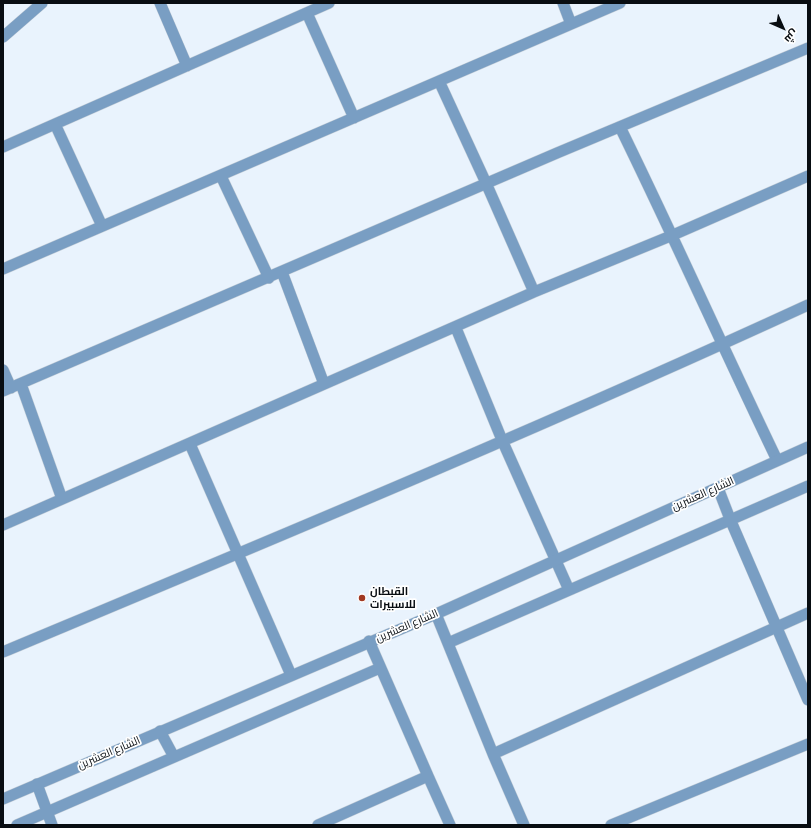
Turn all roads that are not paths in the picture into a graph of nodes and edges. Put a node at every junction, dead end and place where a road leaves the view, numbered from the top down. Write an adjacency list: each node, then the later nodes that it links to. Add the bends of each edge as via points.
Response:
1 (42, 3): 8 (street)
2 (160, 3): 10 (street)
3 (329, 3): 6 (street)
4 (563, 3): 7 (street)
5 (620, 3): 7 (street)
6 (307, 13): 10 (street); 12 (street)
7 (571, 24): 11 (street)
8 (3, 37)
9 (808, 48): 14 (street)
10 (187, 66): 13 (street)
11 (438, 81): 12 (street); 18 (street)
12 (354, 118): 16 (street)
13 (55, 124): 15 (street); 19 (street)
14 (620, 127): 18 (street); 20 (street)
15 (3, 147)
16 (221, 176): 19 (street); 23 (street)
17 (808, 176): 20 (street)
18 (486, 183): 22 (street); 24 (street)
19 (102, 226): 21 (street)
20 (673, 235): 24 (street); 27 (street)
21 (3, 269)
22 (282, 272): 23 (street); 30 (street)
23 (269, 278): 29 (street)
24 (534, 292): 26 (street)
25 (808, 305): 27 (street)
26 (456, 328): 30 (street); 32 (street)
27 (721, 345): 32 (street); 35 (street)
28 (3, 370): 31 (street)
29 (21, 384): 31 (street); 38 (street)
30 (324, 384): 33 (street)
31 (7, 390)
32 (502, 440): 41 (street); 42 (street)
33 (190, 444): 38 (street); 41 (street)
34 (808, 447): 35 (street, الشارع العشرين)
35 (777, 460): 37 (street, الشارع العشرين)
36 (808, 486): 39 (street)
37 (718, 488): 39 (street); 42 (street, الشارع العشرين)
38 (62, 499): 40 (street)
39 (730, 519): 43 (street); 46 (street)
40 (3, 525)
41 (238, 554): 49 (street); 51 (street)
42 (557, 558): 43 (street); 45 (street, الشارع العشرين)
43 (569, 590): 48 (street)
44 (808, 613): 46 (street)
45 (436, 614): 47 (street, الشارع العشرين); 48 (street)
46 (775, 626): 52 (street); 55 (street)
47 (369, 641): 50 (street); 51 (street, الشارع العشرين)
48 (448, 643): 55 (street)
49 (3, 652)
50 (380, 668): 56 (street); 57 (street)
51 (291, 675): 53 (street, الشارع العشرين)
52 (808, 700)
53 (160, 731): 56 (street); 58 (street, الشارع العشرين)
54 (808, 744): 66 (street)
55 (493, 754): 65 (street)
56 (174, 757): 60 (street)
57 (428, 776): 63 (street); 64 (street)
58 (37, 784): 59 (street, الشارع العشرين); 60 (street)
59 (3, 799)
60 (48, 813): 61 (street); 62 (street)
61 (17, 825)
62 (52, 825)
63 (318, 825)
64 (450, 825)
65 (524, 825)
66 (611, 825)

